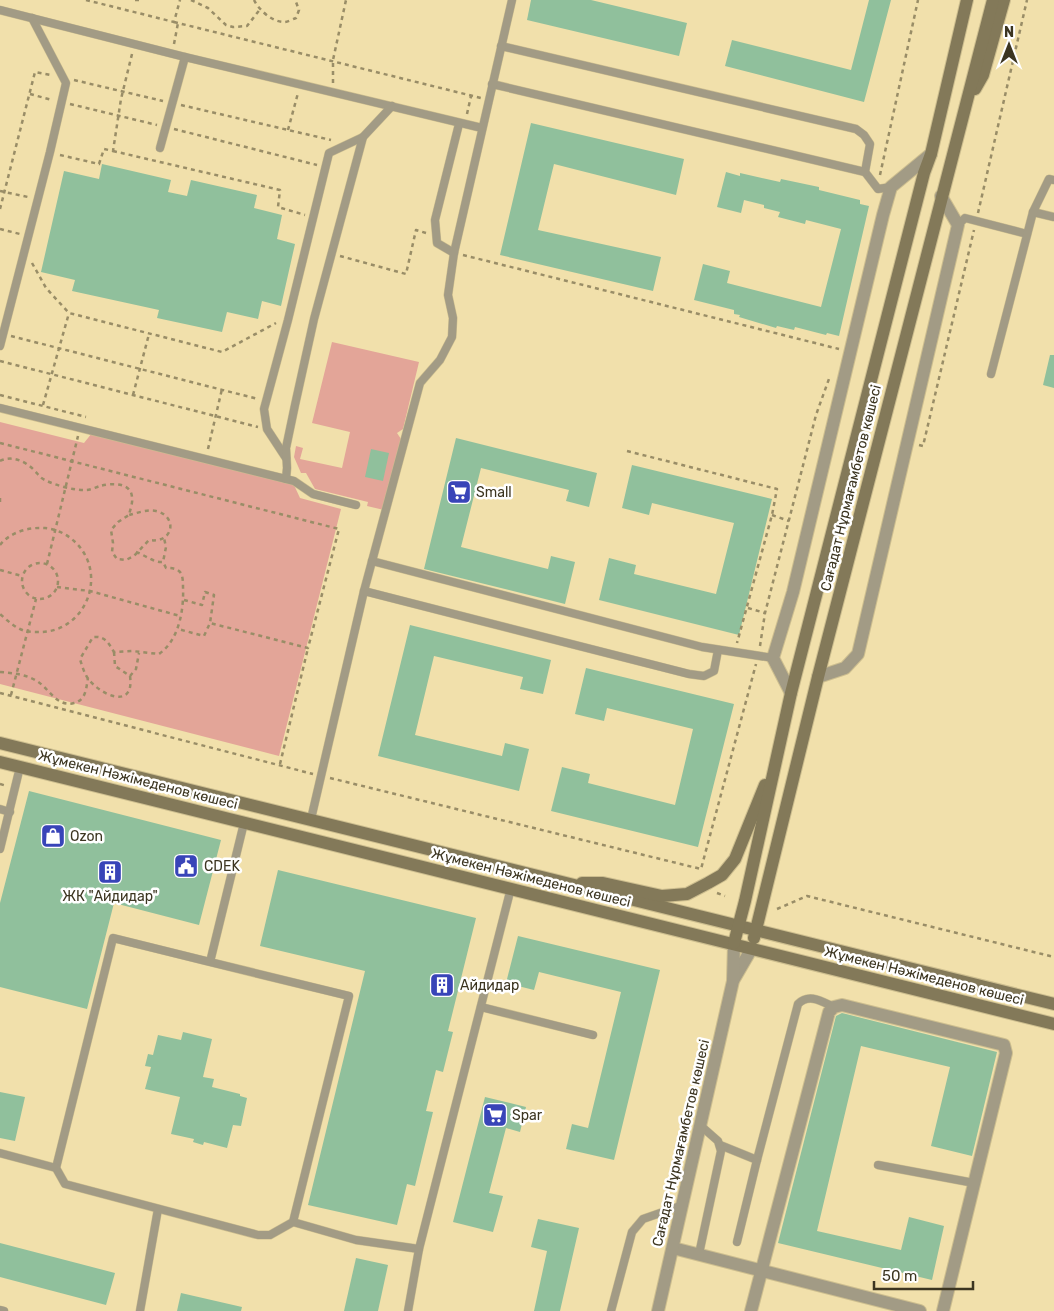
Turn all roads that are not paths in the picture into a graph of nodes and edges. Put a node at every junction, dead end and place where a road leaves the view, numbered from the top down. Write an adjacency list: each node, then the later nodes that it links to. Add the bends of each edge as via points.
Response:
1 (512, 0): 8 (lane)
2 (958, 0): 10 (street)
3 (967, 0): 10 (street, Сағадат Нұрмағамбетов көшесі)
4 (993, 0): 12 (street, Сағадат Нұрмағамбетов көшесі)
5 (1004, 0): 12 (street, via 983,75)
6 (0, 10): 7 (lane)
7 (32, 18): 9 (lane); 28 (lane, via 66,82)
8 (501, 46): 11 (lane); 19 (lane, via 856,129 870,144)
9 (185, 57): 13 (lane); 17 (lane)
10 (953, 61): 18 (street, Сағадат Нұрмағамбетов көшесі)
11 (492, 84): 15 (lane); 19 (lane)
12 (967, 102): 22 (street, Сағадат Нұрмағамбетов көшесі)
13 (392, 106): 14 (lane); 16 (lane)
14 (462, 124): 15 (lane); 27 (lane, via 435,220 438,243)
15 (482, 128): 27 (lane)
16 (362, 137): 31 (lane, via 314,319); 31 (lane, via 329,153 264,409 267,429)
17 (160, 148)
18 (931, 154): 21 (street); 39 (street, Сағадат Нұрмағамбетов көшесі)
19 (865, 172): 21 (lane, via 878,188)
20 (1054, 180): 23 (lane, via 1049,179)
21 (891, 187): 37 (street, via 793,592)
22 (942, 196): 25 (street); 38 (street, Сағадат Нұрмағамбетов көшесі)
23 (1033, 212): 24 (lane); 26 (lane)
24 (1054, 217)
25 (958, 225): 26 (lane, via 965,218); 38 (street, via 858,654 845,668)
26 (1027, 234): 29 (lane)
27 (454, 253): 34 (lane, via 448,295 453,318 452,337 440,360 420,384)
28 (0, 346)
29 (991, 374)
30 (0, 408): 32 (lane)
31 (286, 458): 32 (lane)
32 (286, 479): 33 (lane, via 313,494)
33 (356, 504)
34 (372, 561): 35 (lane); 36 (lane)
35 (364, 591): 36 (lane, via 689,674 704,676 714,671); 46 (lane)
36 (718, 650): 37 (lane)
37 (773, 658): 39 (street)
38 (818, 677): 52 (street, Сағадат Нұрмағамбетов көшесі)
39 (791, 693): 40 (street, Сағадат Нұрмағамбетов көшесі)
40 (784, 728): 49 (street, via 735,860 722,875 687,894 662,896 603,883); 51 (street, Сағадат Нұрмағамбетов көшесі)
41 (0, 743): 46 (street, Жұмекен Нәжімеденов көшесі)
42 (0, 762): 43 (street, Жұмекен Нәжімеденов көшесі)
43 (20, 767): 45 (lane); 47 (street, Жұмекен Нәжімеденов көшесі)
44 (0, 809): 45 (lane)
45 (10, 812): 48 (lane)
46 (312, 820): 49 (street, Жұмекен Нәжімеденов көшесі)
47 (244, 822): 50 (street, Жұмекен Нәжімеденов көшесі); 55 (lane)
48 (0, 849)
49 (559, 882): 51 (street, Жұмекен Нәжімеденов көшесі)
50 (511, 888): 53 (street, Жұмекен Нәжімеденов көшесі); 58 (lane)
51 (739, 925): 52 (street, Жұмекен Нәжімеденов көшесі); 53 (street, Сағадат Нұрмағамбетов көшесі)
52 (755, 931): 54 (street, Сағадат Нұрмағамбетов көшесі); 57 (street, Жұмекен Нәжімеденов көшесі)
53 (734, 943): 54 (street, Жұмекен Нәжімеденов көшесі); 56 (street, Сағадат Нұрмағамбетов көшесі)
54 (752, 948): 56 (street, Сағадат Нұрмағамбетов көшесі); 60 (street, Жұмекен Нәжімеденов көшесі)
55 (210, 962): 67 (lane, via 113,938); 71 (lane, via 349,996)
56 (733, 981): 62 (street, Сағадат Нұрмағамбетов көшесі)
57 (1054, 1004)
58 (481, 1007): 61 (lane); 74 (lane)
59 (834, 1007): 65 (lane, via 812,997 802,999 798,1004); 68 (street, via 842,1005 1004,1045 1006,1053); 76 (street, via 829,1012)
60 (1054, 1024)
61 (593, 1035)
62 (701, 1126): 63 (lane); 69 (street, Сағадат Нұрмағамбетов көшесі)
63 (720, 1145): 65 (lane); 75 (lane)
64 (0, 1153): 67 (lane)
65 (757, 1160): 72 (lane)
66 (878, 1165): 68 (lane)
67 (56, 1168): 70 (lane, via 65,1184)
68 (974, 1183): 85 (street)
69 (683, 1205): 73 (street, Сағадат Нұрмағамбетов көшесі); 81 (lane, via 643,1220 632,1232)
70 (158, 1209): 71 (lane, via 258,1235 270,1235); 79 (lane)
71 (293, 1222): 74 (lane, via 356,1240)
72 (737, 1242)
73 (673, 1248): 75 (street); 82 (street, Сағадат Нұрмағамбетов көшесі)
74 (419, 1249): 80 (lane)
75 (699, 1254): 76 (street)
76 (762, 1270): 83 (street); 84 (street)
77 (0, 1310): 78 (lane)
78 (4, 1311)
79 (140, 1311)
80 (408, 1311)
81 (611, 1311)
82 (658, 1311)
83 (751, 1311)
84 (920, 1311)
85 (943, 1311)

